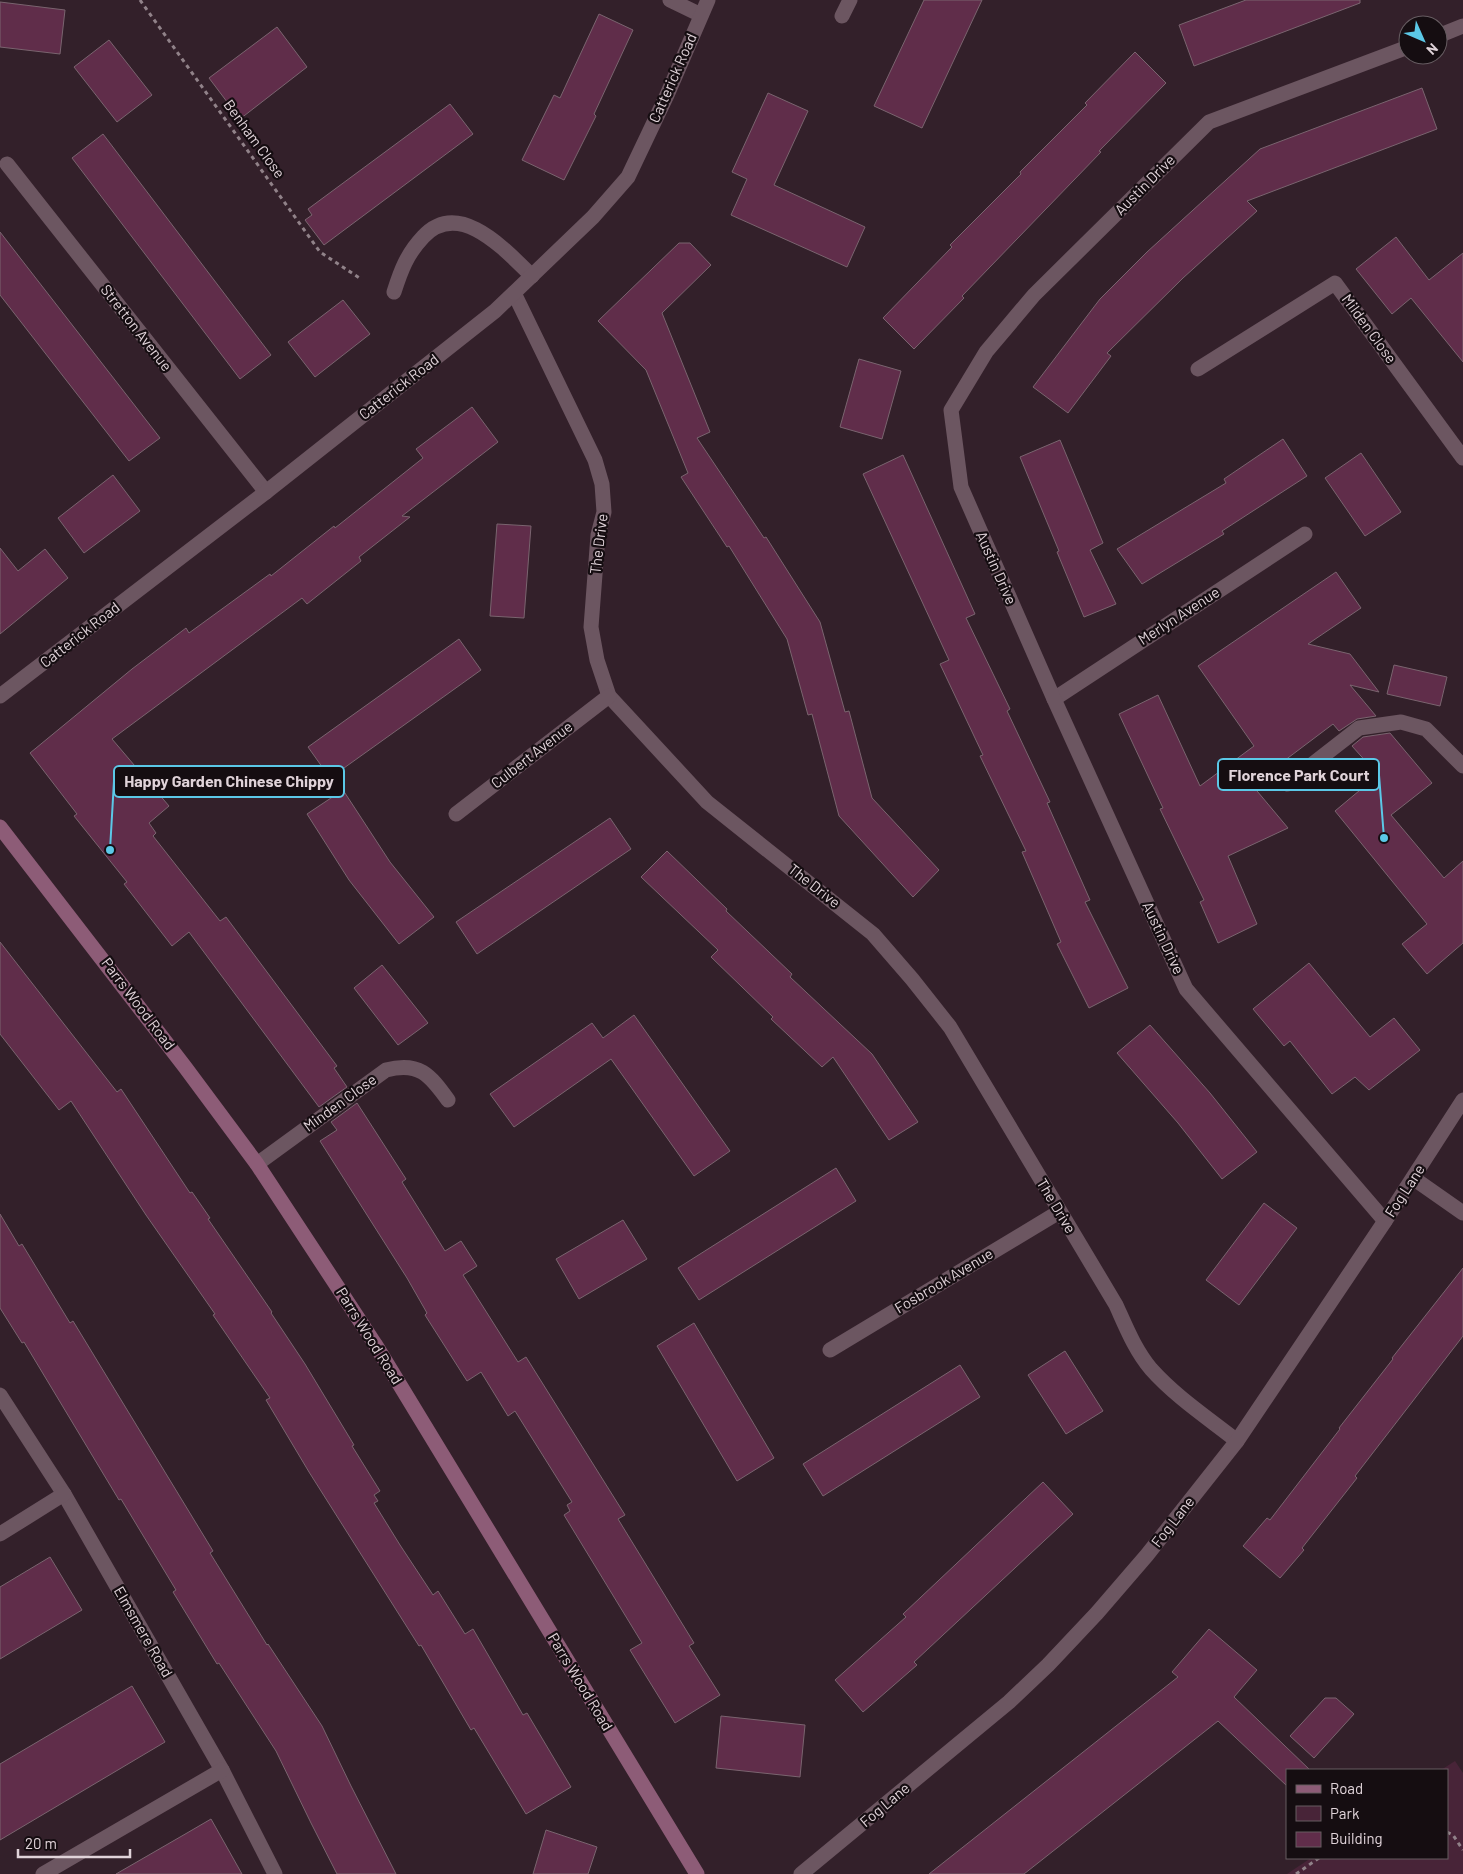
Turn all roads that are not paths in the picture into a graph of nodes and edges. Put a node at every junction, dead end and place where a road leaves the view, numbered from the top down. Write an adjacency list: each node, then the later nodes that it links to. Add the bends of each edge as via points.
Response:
1 (670, 0): 4 (street)
2 (708, 0): 4 (street, Catterick Road)
3 (850, 0): 5 (street)
4 (701, 15): 10 (street, Catterick Road, via 628,177 593,217)
5 (842, 16)
6 (1463, 26): 7 (street)
7 (1448, 32)
8 (1398, 51): 19 (street, Austin Drive, via 1209,122 1034,296 986,352 951,410 961,487)
9 (7, 164): 15 (street, Stretton Avenue)
10 (532, 276): 11 (street, via 504,249 474,228 444,223 429,230 404,262); 12 (street, Catterick Road)
11 (394, 292)
12 (514, 293): 15 (street, Catterick Road); 18 (street, The Drive, via 595,460 602,484 604,512 598,535 591,627 597,660)
13 (1198, 369): 14 (street, Milden Close, via 1335,283)
14 (1463, 458)
15 (266, 492): 17 (street, Catterick Road)
16 (1305, 534): 19 (street, Merlyn Avenue)
17 (0, 696)
18 (609, 696): 22 (street, Culbert Avenue); 28 (street, The Drive, via 707,802 873,934 950,1027)
19 (1054, 699): 30 (street, Austin Drive, via 1186,989)
20 (1463, 766): 21 (street, via 1426,729 1401,722 1359,728)
21 (1287, 784)
22 (456, 814)
23 (0, 827): 26 (street, Parrs Wood Road, via 174,1051)
24 (448, 1100): 26 (street, Minden Close, via 423,1071 401,1066 386,1070)
25 (1463, 1100): 27 (street, Fog Lane)
26 (257, 1164): 39 (street, Parrs Wood Road, via 375,1344)
27 (1413, 1178): 29 (street); 30 (street, Fog Lane)
28 (1059, 1212): 31 (street, Fosbrook Avenue); 33 (street, The Drive, via 1150,1368)
29 (1463, 1213)
30 (1386, 1221): 33 (street, Fog Lane)
31 (830, 1350)
32 (0, 1395): 34 (street, Elmsmere Road)
33 (1237, 1441): 40 (street, Fog Lane, via 1147,1555 1048,1665 1009,1702)
34 (64, 1494): 35 (street); 36 (street, Elmsmere Road)
35 (0, 1534)
36 (222, 1770): 37 (street); 38 (street, Elmsmere Road)
37 (43, 1874)
38 (275, 1874)
39 (697, 1874)
40 (801, 1874)

